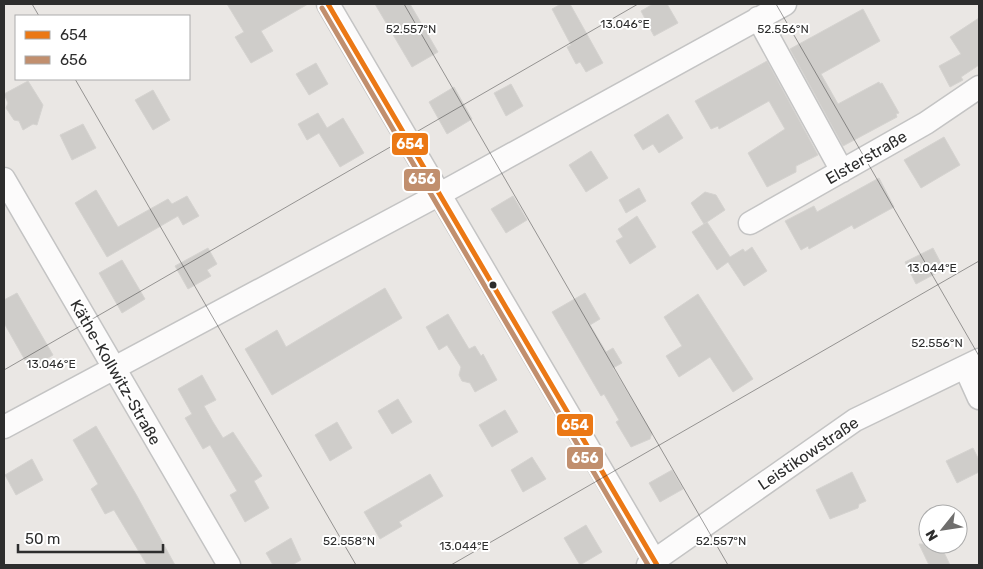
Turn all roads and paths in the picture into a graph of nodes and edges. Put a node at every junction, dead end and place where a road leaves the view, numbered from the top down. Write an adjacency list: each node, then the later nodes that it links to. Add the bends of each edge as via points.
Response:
1 (328, 4): 7 (street)
2 (780, 5): 3 (street)
3 (758, 18): 5 (street); 7 (street)
4 (979, 87): 5 (street, Elsterstraße, via 926,123)
5 (842, 171): 8 (street, Elsterstraße)
6 (4, 179): 10 (street, Käthe-Kollwitz-Straße)
7 (438, 195): 10 (street); 13 (street)
8 (750, 223)
9 (972, 364): 11 (street); 13 (street, Leistikowstraße, via 855,420)
10 (114, 369): 12 (street); 14 (street, Käthe-Kollwitz-Straße)
11 (979, 398)
12 (4, 427)
13 (653, 564)
14 (229, 565)

